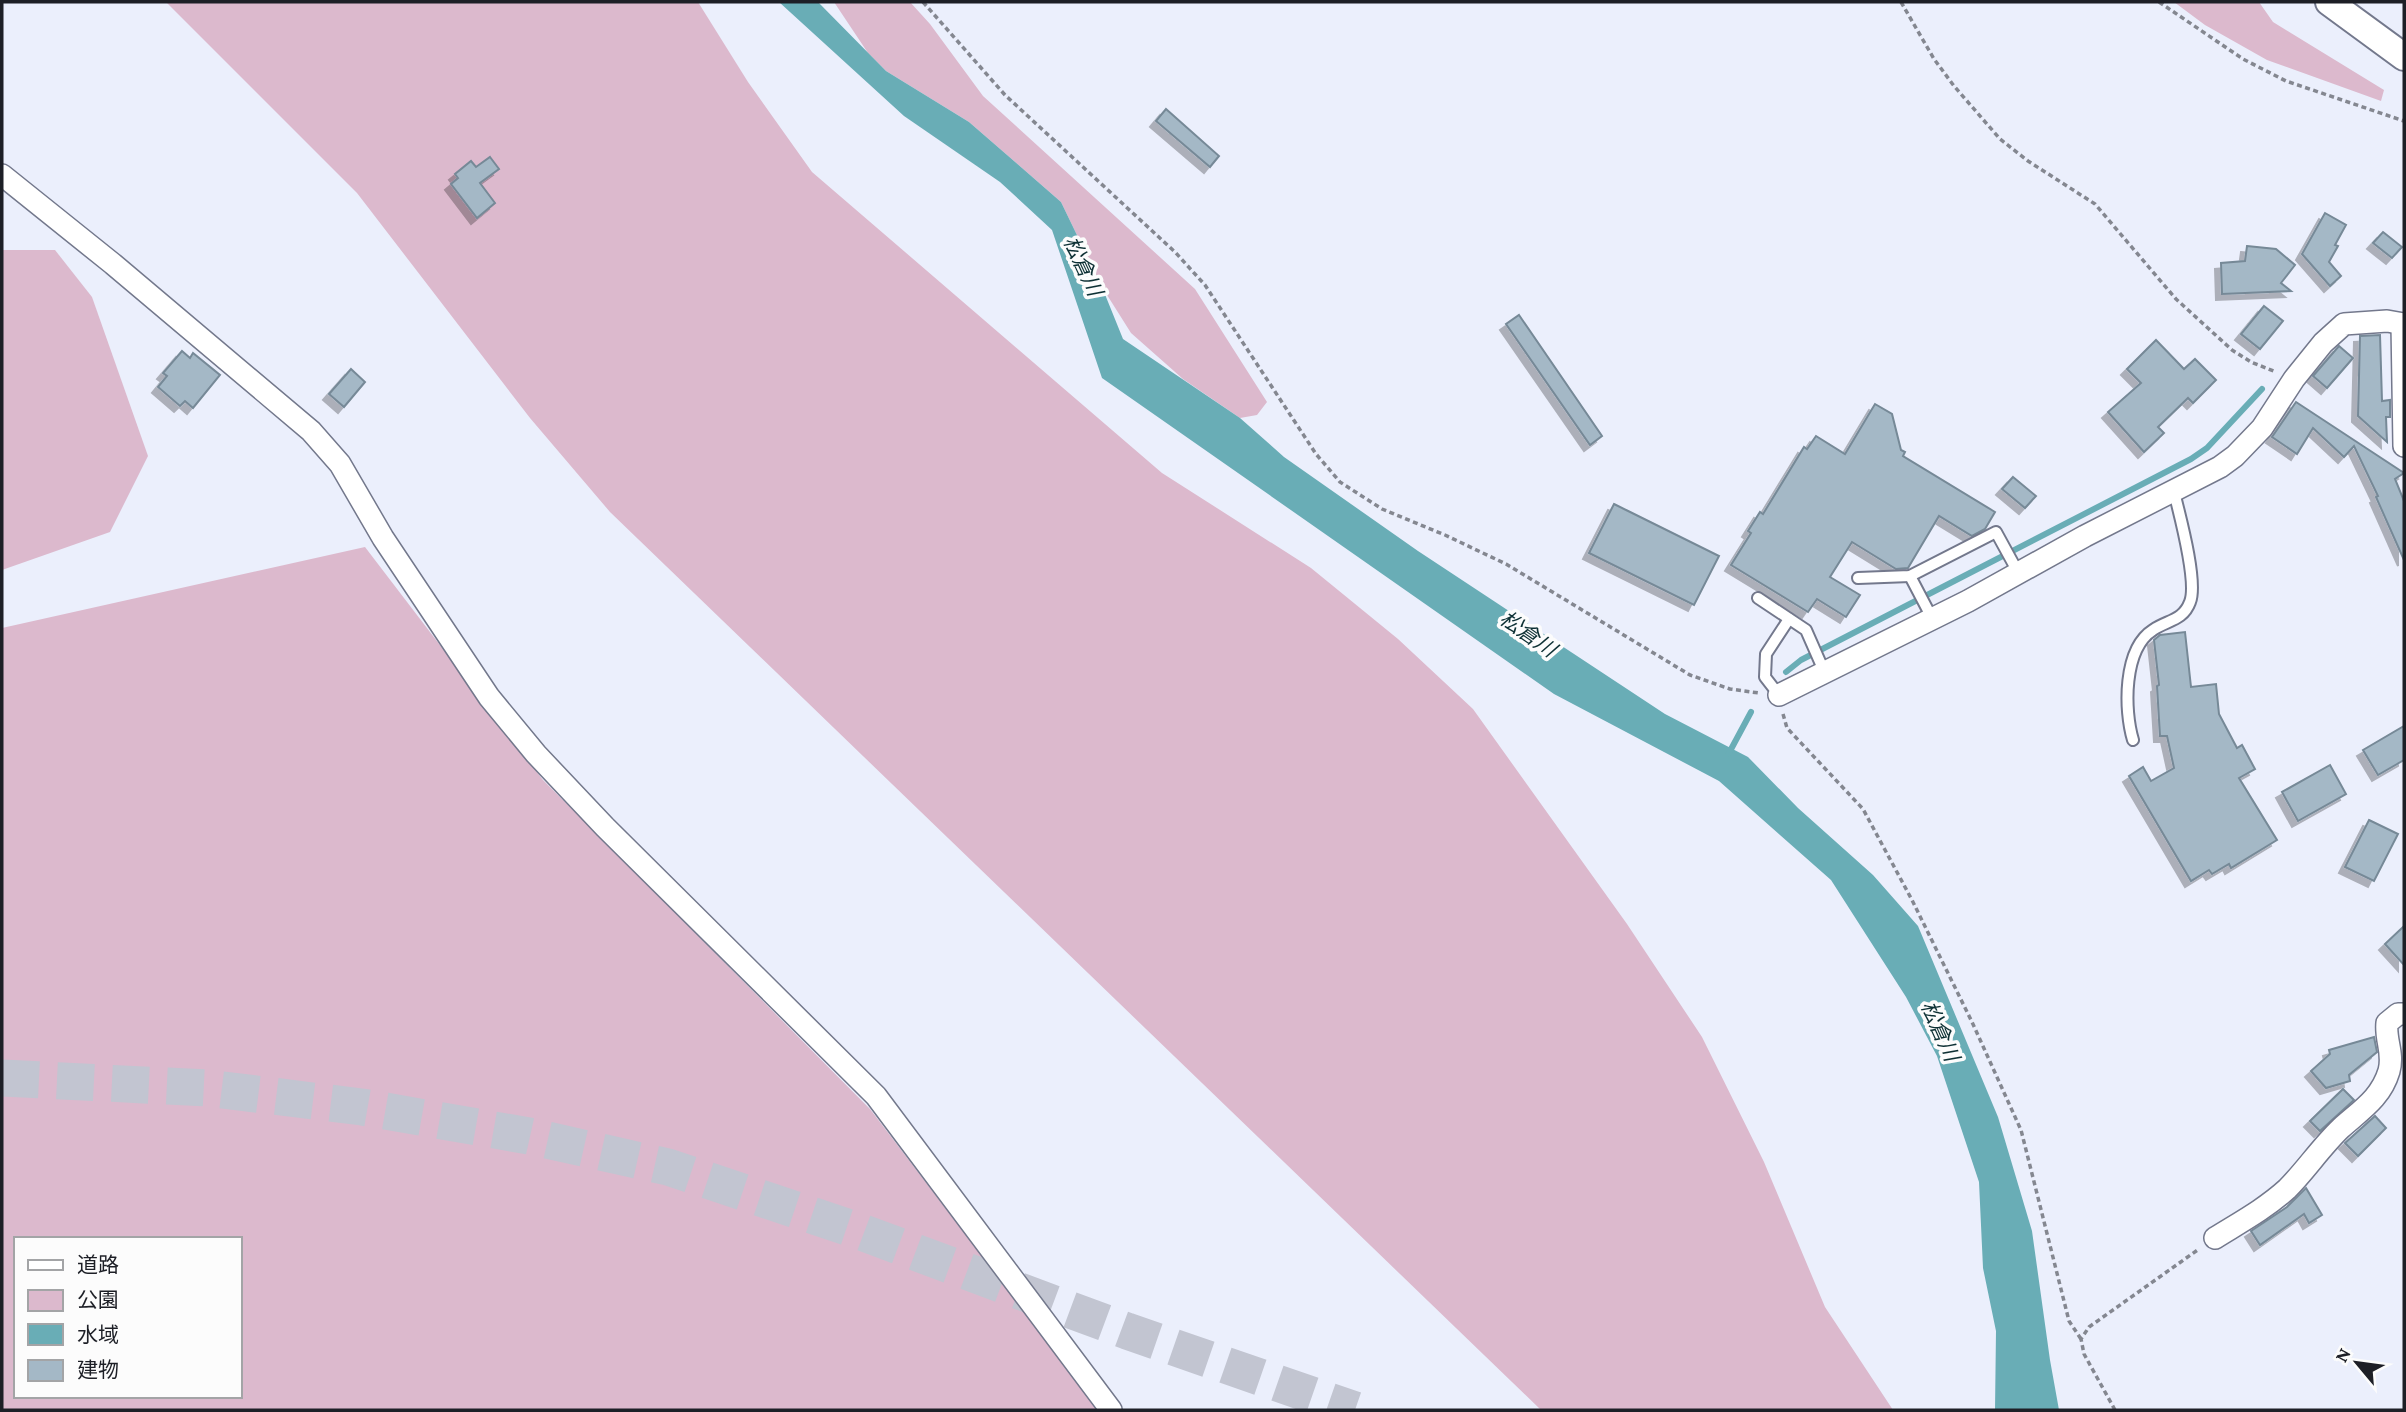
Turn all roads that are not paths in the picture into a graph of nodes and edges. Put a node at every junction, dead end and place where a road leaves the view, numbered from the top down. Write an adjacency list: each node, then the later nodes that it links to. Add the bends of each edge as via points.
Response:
1 (2329, 2): 2 (street)
2 (2404, 57)
3 (2, 176): 18 (street, via 311,431 340,464 383,538 489,697 605,827 876,1096)
4 (2403, 324): 5 (street); 6 (street, via 2344,324 2323,343 2262,428 2235,456)
5 (2404, 446)
6 (2174, 492): 7 (street); 15 (lane, via 2193,592 2185,612 2146,635 2135,655 2127,697)
7 (2017, 569): 9 (lane, via 1996,531); 11 (street)
8 (1858, 578): 9 (lane)
9 (1913, 581): 11 (lane)
10 (1758, 598): 12 (lane)
11 (1929, 613): 13 (street)
12 (1790, 619): 13 (lane, via 1806,630); 14 (lane, via 1766,654 1765,677)
13 (1822, 665): 14 (street)
14 (1779, 695)
15 (2133, 740)
16 (2404, 1014): 17 (street, via 2387,1023 2390,1063 2372,1102 2334,1135 2287,1188)
17 (2215, 1238)
18 (1111, 1410)

